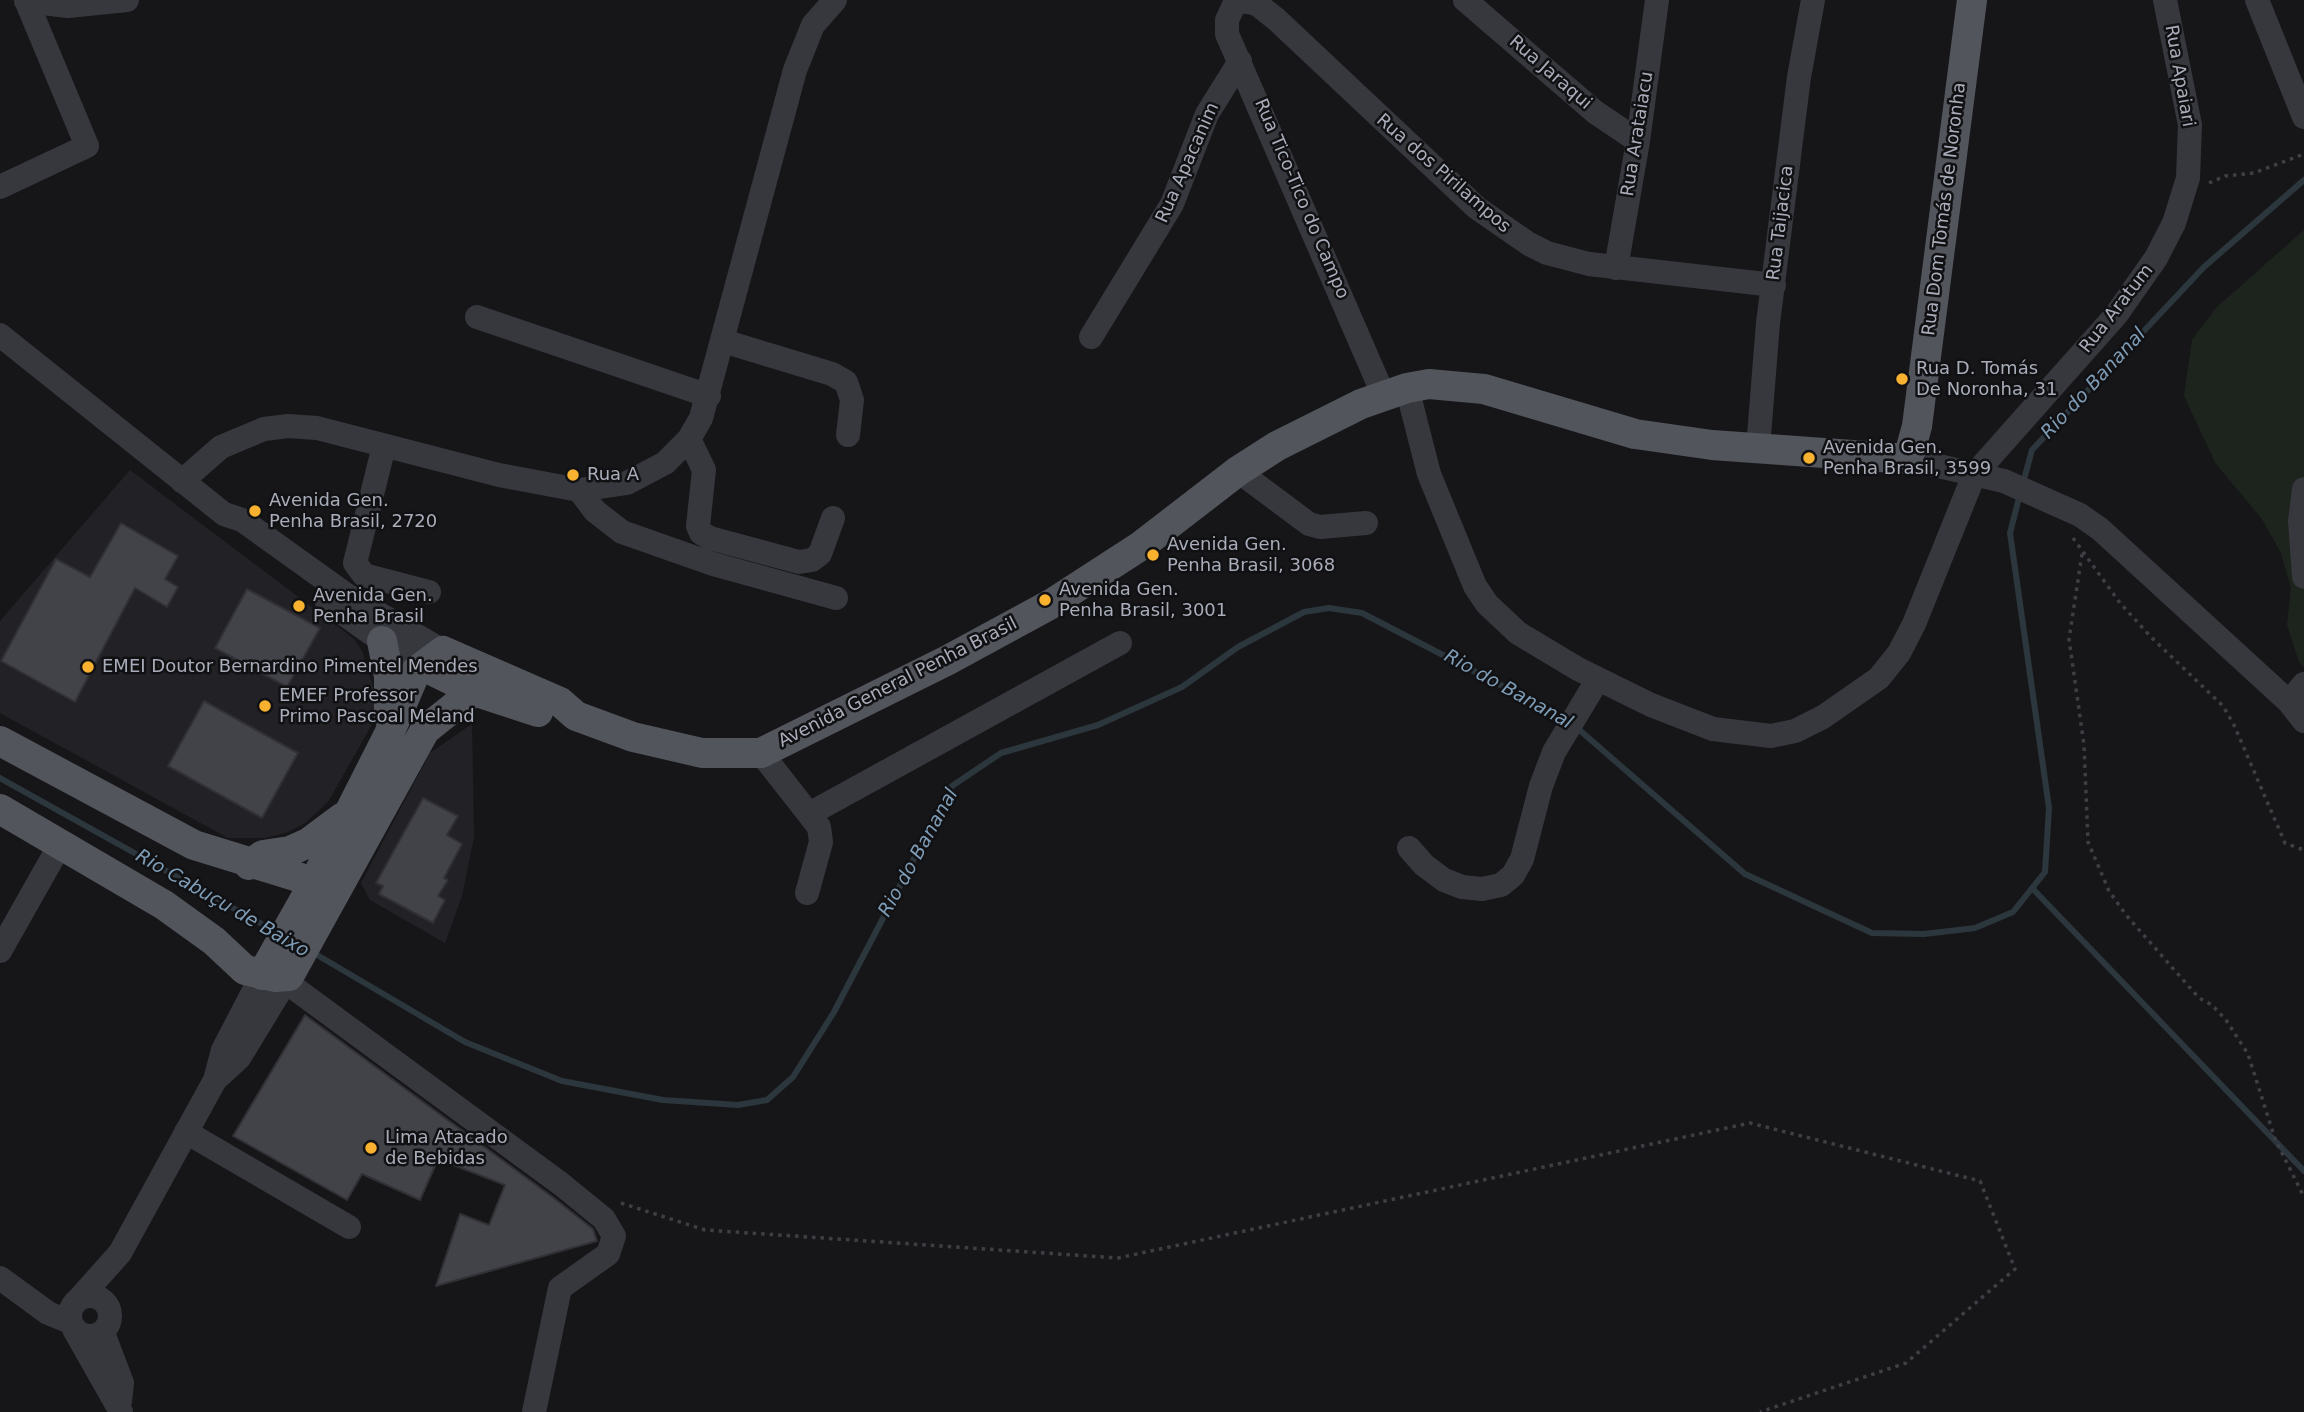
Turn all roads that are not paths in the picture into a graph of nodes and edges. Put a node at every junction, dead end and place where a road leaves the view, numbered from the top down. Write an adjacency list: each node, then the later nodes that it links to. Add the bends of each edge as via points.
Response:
1 (127, 0): 9 (street, via 68,6)
2 (835, 0): 21 (street, via 813,25 795,70)
3 (1465, 0): 13 (street, Rua Jaraqui, via 1595,112)
4 (1657, 0): 13 (street, Rua Arataiacu)
5 (1813, 0): 17 (street, Rua Taijacica)
6 (1972, 0): 28 (main road, Rua Dom Tomás de Noronha, via 1917,426)
7 (2165, 0): 15 (street, Rua Apaiari, via 2190,125)
8 (2257, 0): 12 (street)
9 (26, 1): 14 (street, via 87,146)
10 (1234, 5): 11 (street, Rua Tico-Tico do Campo, via 1227,34); 16 (street, Rua dos Pirilampos, via 1244,1 1257,4 1276,19 1395,134 1509,232 1547,253)
11 (1240, 61): 20 (street, Rua Apacanim, via 1207,114 1167,214); 22 (street, Rua Tico-Tico do Campo)
12 (2304, 117)
13 (1638, 141): 16 (street, Rua Arataiacu)
14 (0, 187)
15 (2185, 194): 30 (street, Rua Aratum, via 2156,258 2116,314)
16 (1616, 268): 17 (street, Rua dos Pirilampos)
17 (1774, 285): 27 (street, Rua Taijacica)
18 (477, 317): 23 (street)
19 (0, 335): 31 (street, Avenida General Penha Brasil)
20 (1091, 337)
21 (723, 341): 23 (street); 24 (street, via 846,382 852,400)
22 (1395, 391): 27 (main road, Avenida General Penha Brasil, via 1429,384 1484,389 1635,434); 29 (main road, Avenida General Penha Brasil, via 1320,422); 44 (street, Rua Tico-Tico do Campo, via 1481,596 1500,619)
23 (709, 396): 25 (street)
24 (848, 435)
25 (689, 439): 33 (street, via 646,475); 35 (street, via 704,470 698,526 710,538 799,562 812,560 820,554)
26 (384, 446): 31 (street, via 317,428 264,429 221,447); 33 (street); 38 (street, via 355,563 364,575)
27 (1758, 448): 28 (main road, Avenida General Penha Brasil)
28 (1908, 458): 30 (street, Avenida General Penha Brasil)
29 (1238, 471): 36 (street, via 1309,524); 51 (main road, Avenida General Penha Brasil, via 1142,545 1051,604)
30 (1974, 475): 44 (street, Rua Tico-Tico do Campo, via 1899,653 1880,678 1823,717 1795,731 1771,736 1743,734 1690,722); 46 (street, Avenida General Penha Brasil, via 2004,481 2101,529)
31 (182, 481): 34 (street, Avenida General Penha Brasil)
32 (2304, 489): 37 (street, via 2300,521)
33 (579, 490): 39 (street, via 601,517 622,532 713,564)
34 (224, 514): 40 (street, Avenida General Penha Brasil, via 233,531); 42 (street, Avenida General Penha Brasil, via 242,520)
35 (833, 518)
36 (1366, 523)
37 (2304, 577)
38 (429, 592)
39 (836, 598)
40 (382, 641): 42 (street, Avenida General Penha Brasil); 48 (main road, via 389,676)
41 (1120, 643): 54 (street)
42 (433, 658): 43 (main road, Avenida General Penha Brasil); 48 (main road, via 410,682)
43 (478, 681): 45 (main road, Avenida General Penha Brasil); 47 (main road, Avenida General Penha Brasil, via 559,702); 50 (main road, via 425,730)
44 (1593, 688): 56 (street, via 1554,752 1513,875 1500,885 1462,887 1424,866)
45 (505, 702): 47 (main road, Avenida General Penha Brasil, via 554,717); 50 (main road, via 464,716)
46 (2299, 702)
47 (576, 716): 51 (main road, Avenida General Penha Brasil, via 675,748)
48 (389, 734): 52 (main road)
49 (0, 741): 57 (main road, via 159,828)
50 (413, 752): 60 (main road)
51 (761, 753): 54 (street)
52 (352, 806): 57 (main road, via 308,843 263,855); 58 (main road)
53 (0, 809): 55 (main road)
54 (811, 813): 59 (street, via 821,842)
55 (61, 843): 61 (street); 62 (main road, via 164,905 245,970)
56 (1409, 848)
57 (249, 864): 58 (main road, via 301,878)
58 (310, 890): 60 (main road, via 317,905)
59 (807, 893)
60 (306, 929): 62 (main road)
61 (0, 951)
62 (280, 973): 63 (street, via 223,1050 215,1080); 71 (street, via 561,1184 604,1219 614,1236 608,1254 560,1288)
63 (186, 1132): 64 (street); 65 (street)
64 (349, 1227)
65 (120, 1253): 67 (street); 68 (street)
66 (7, 1283): 68 (street, via 48,1313)
67 (107, 1304): 68 (street, via 90,1296); 69 (street, via 111,1316)
68 (74, 1314): 69 (street, via 84,1336); 70 (street)
69 (103, 1333): 70 (street, via 122,1383)
70 (120, 1410)
71 (534, 1412)

